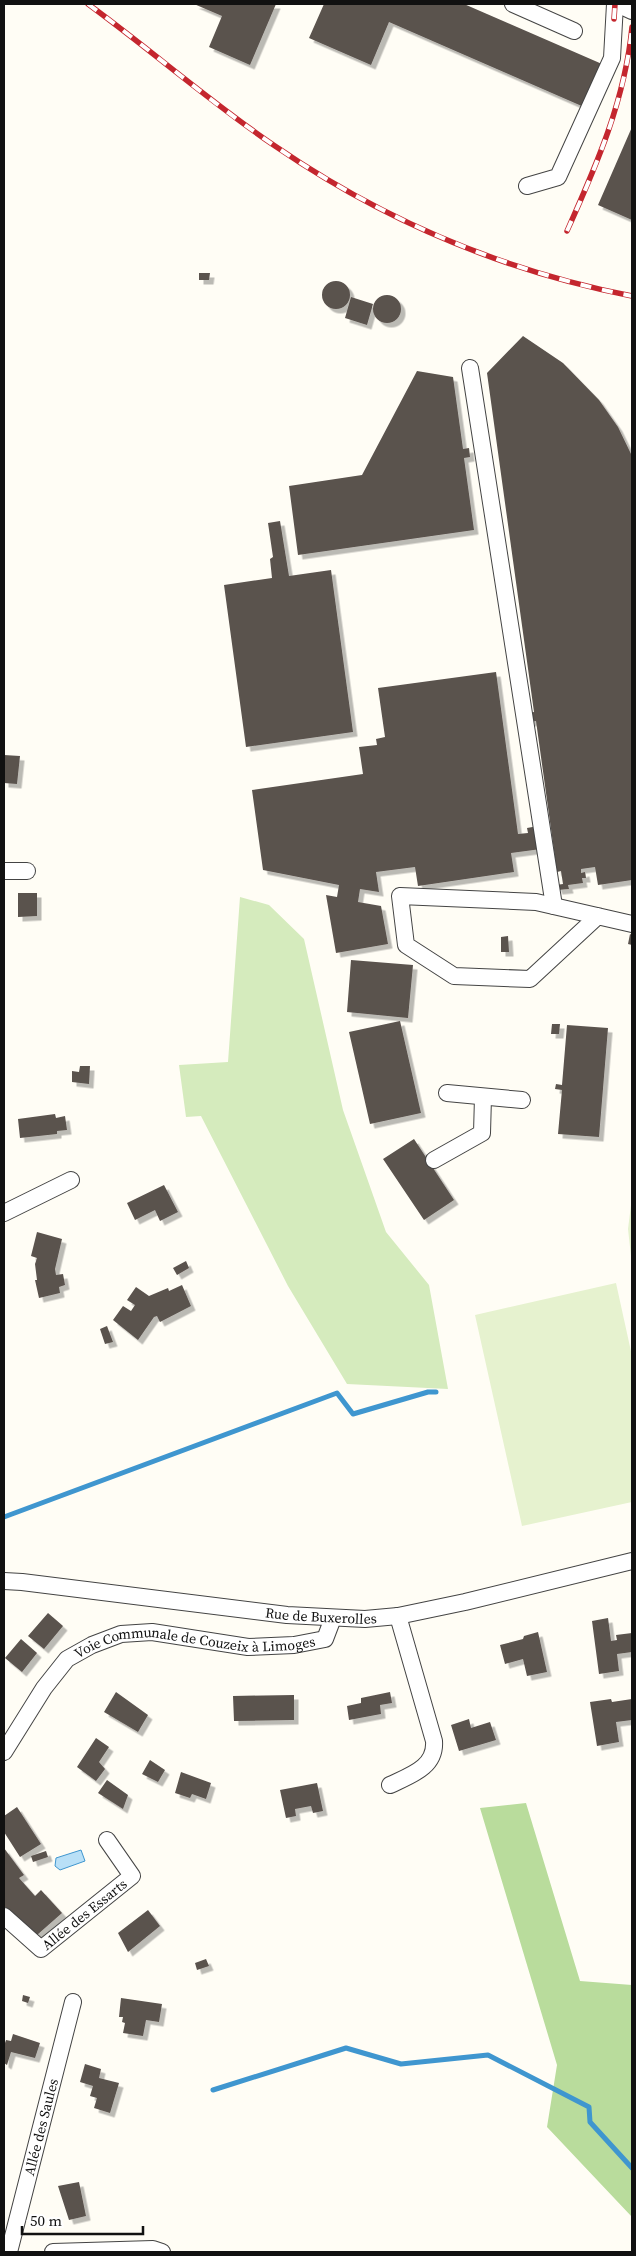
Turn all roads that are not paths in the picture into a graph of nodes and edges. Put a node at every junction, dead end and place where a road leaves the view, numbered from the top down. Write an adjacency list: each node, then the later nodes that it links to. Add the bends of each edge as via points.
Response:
1 (512, 4): 4 (street)
2 (616, 4): 3 (street); 5 (street, via 612,58 558,177)
3 (632, 11)
4 (574, 31)
5 (527, 186)
6 (470, 368): 9 (street)
7 (4, 871): 8 (street)
8 (27, 871)
9 (554, 906): 10 (street); 10 (street, via 536,902 400,896 406,946 454,976 530,979)
10 (598, 916): 11 (street)
11 (632, 924)
12 (447, 1093): 13 (street)
13 (483, 1096): 14 (street); 15 (street, via 482,1133)
14 (522, 1100)
15 (434, 1160)
16 (71, 1180): 17 (street)
17 (4, 1213)
18 (632, 1561): 20 (street, Rue de Buxerolles)
19 (4, 1581): 21 (street, Rue de Buxerolles)
20 (398, 1616): 21 (street, Rue de Buxerolles); 23 (street, via 435,1750 429,1764)
21 (333, 1618): 22 (street, Voie Communale de Couzeix à Limoges, via 325,1639 294,1645 248,1647 152,1632 121,1634 92,1645 67,1659 44,1688)
22 (4, 1752)
23 (390, 1785)
24 (108, 1840): 25 (street, Allée des Essarts, via 132,1876 41,1949)
25 (4, 1916)
26 (73, 2002): 27 (street, Allée des Saules)
27 (9, 2252)
28 (53, 2252): 29 (street, via 152,2249)
29 (162, 2252)

